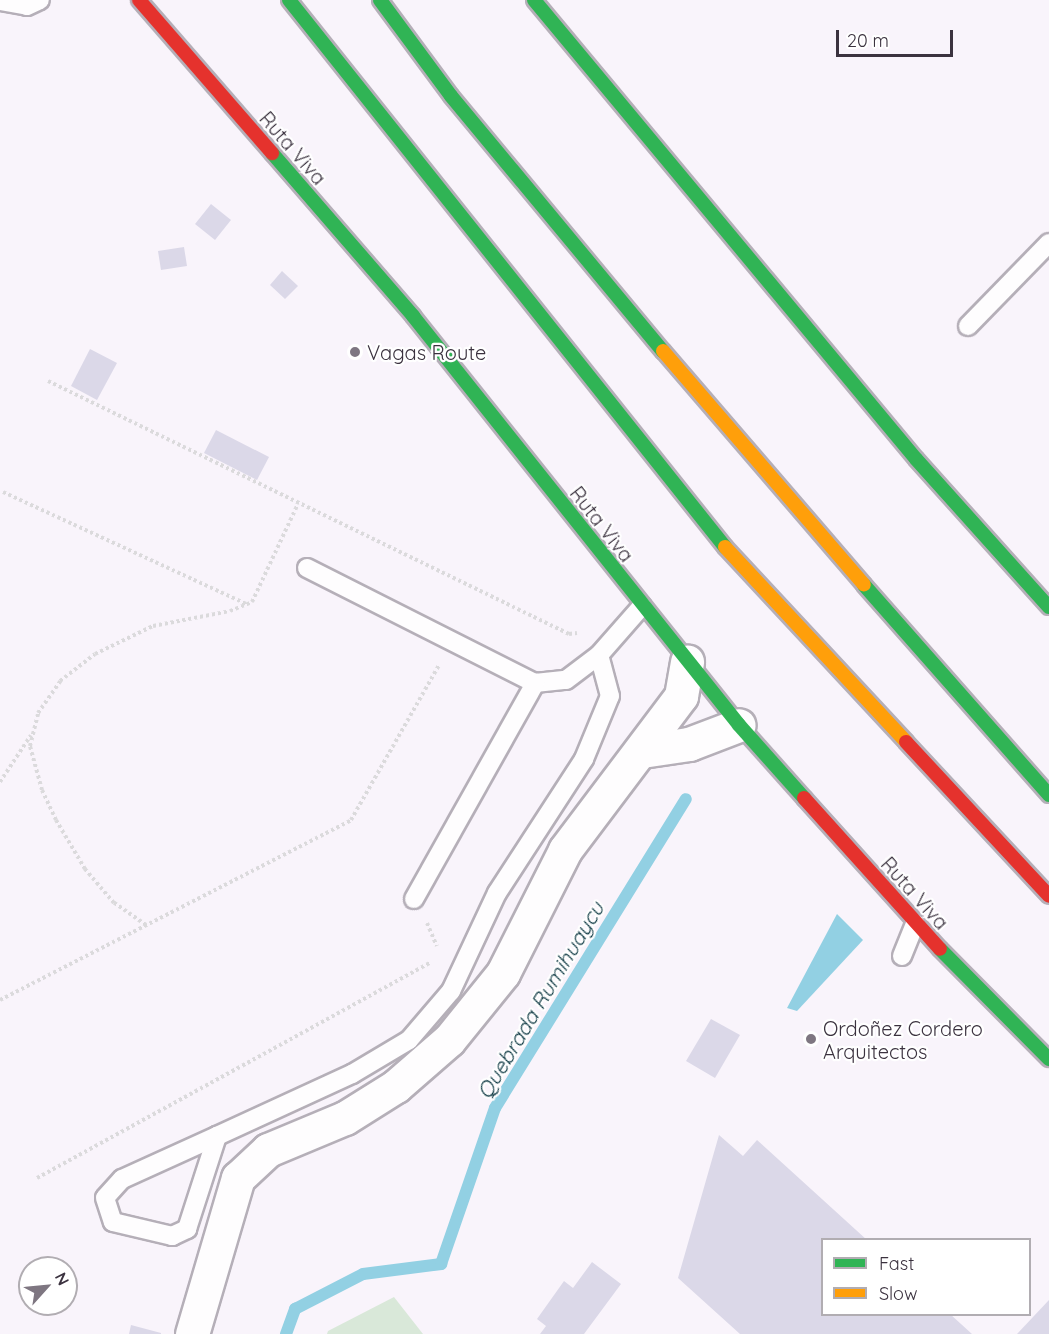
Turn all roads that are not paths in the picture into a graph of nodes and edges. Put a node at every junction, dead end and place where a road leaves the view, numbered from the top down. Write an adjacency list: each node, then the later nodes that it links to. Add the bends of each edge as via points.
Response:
1 (40, 0): 6 (lane, via 27,6)
2 (139, 0): 10 (main road, Ruta Viva, via 413,316)
3 (289, 0): 18 (main road, via 711,532)
4 (380, 0): 17 (main road, via 451,96 742,446)
5 (534, 0): 11 (main road, via 916,459)
6 (0, 2)
7 (1049, 243): 8 (lane)
8 (968, 326)
9 (307, 568): 14 (lane)
10 (642, 606): 12 (lane); 13 (main road, Ruta Viva)
11 (1049, 607)
12 (599, 656): 14 (lane, via 566,680); 23 (lane, via 610,696 584,759 497,893 451,991 409,1040 351,1074)
13 (687, 662): 15 (main road, Ruta Viva); 16 (street, via 681,696)
14 (535, 683): 19 (lane)
15 (739, 725): 16 (street, via 689,744); 20 (main road, Ruta Viva)
16 (642, 751): 24 (street, via 565,850 503,973 449,1040 396,1086 345,1118 268,1150 238,1178)
17 (1049, 795)
18 (1049, 896)
19 (414, 899)
20 (915, 924): 21 (lane); 22 (main road, Ruta Viva)
21 (902, 956)
22 (1049, 1059)
23 (217, 1136): 23 (lane, via 187,1229 172,1236 113,1222 105,1198 122,1179)
24 (192, 1334)

